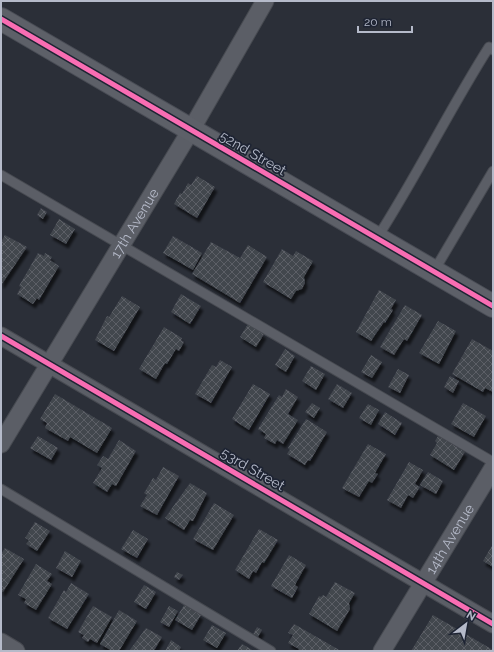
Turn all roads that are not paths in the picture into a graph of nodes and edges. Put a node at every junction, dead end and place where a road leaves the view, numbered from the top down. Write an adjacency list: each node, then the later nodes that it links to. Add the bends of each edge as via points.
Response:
1 (265, 1): 4 (street, 17th Avenue)
2 (1, 19): 4 (main road, 52nd Street)
3 (493, 50): 7 (lane, via 489,47 471,75 402,200)
4 (191, 130): 7 (main road, 52nd Street); 8 (street, 17th Avenue)
5 (493, 171): 9 (lane)
6 (1, 175): 8 (lane)
7 (377, 238): 9 (main road, 52nd Street)
8 (121, 245): 12 (street, 17th Avenue); 14 (lane)
9 (434, 271): 10 (main road, 52nd Street)
10 (493, 306)
11 (1, 336): 12 (street, 53rd Street)
12 (49, 364): 13 (street, 17th Avenue); 17 (street, 53rd Street)
13 (1, 444)
14 (493, 462)
15 (493, 468): 17 (street, 14th Avenue)
16 (1, 489): 21 (lane)
17 (424, 582): 18 (street, 53rd Street); 22 (street, 14th Avenue)
18 (493, 624)
19 (1, 642): 20 (street)
20 (16, 651)
21 (271, 651)
22 (382, 651)

